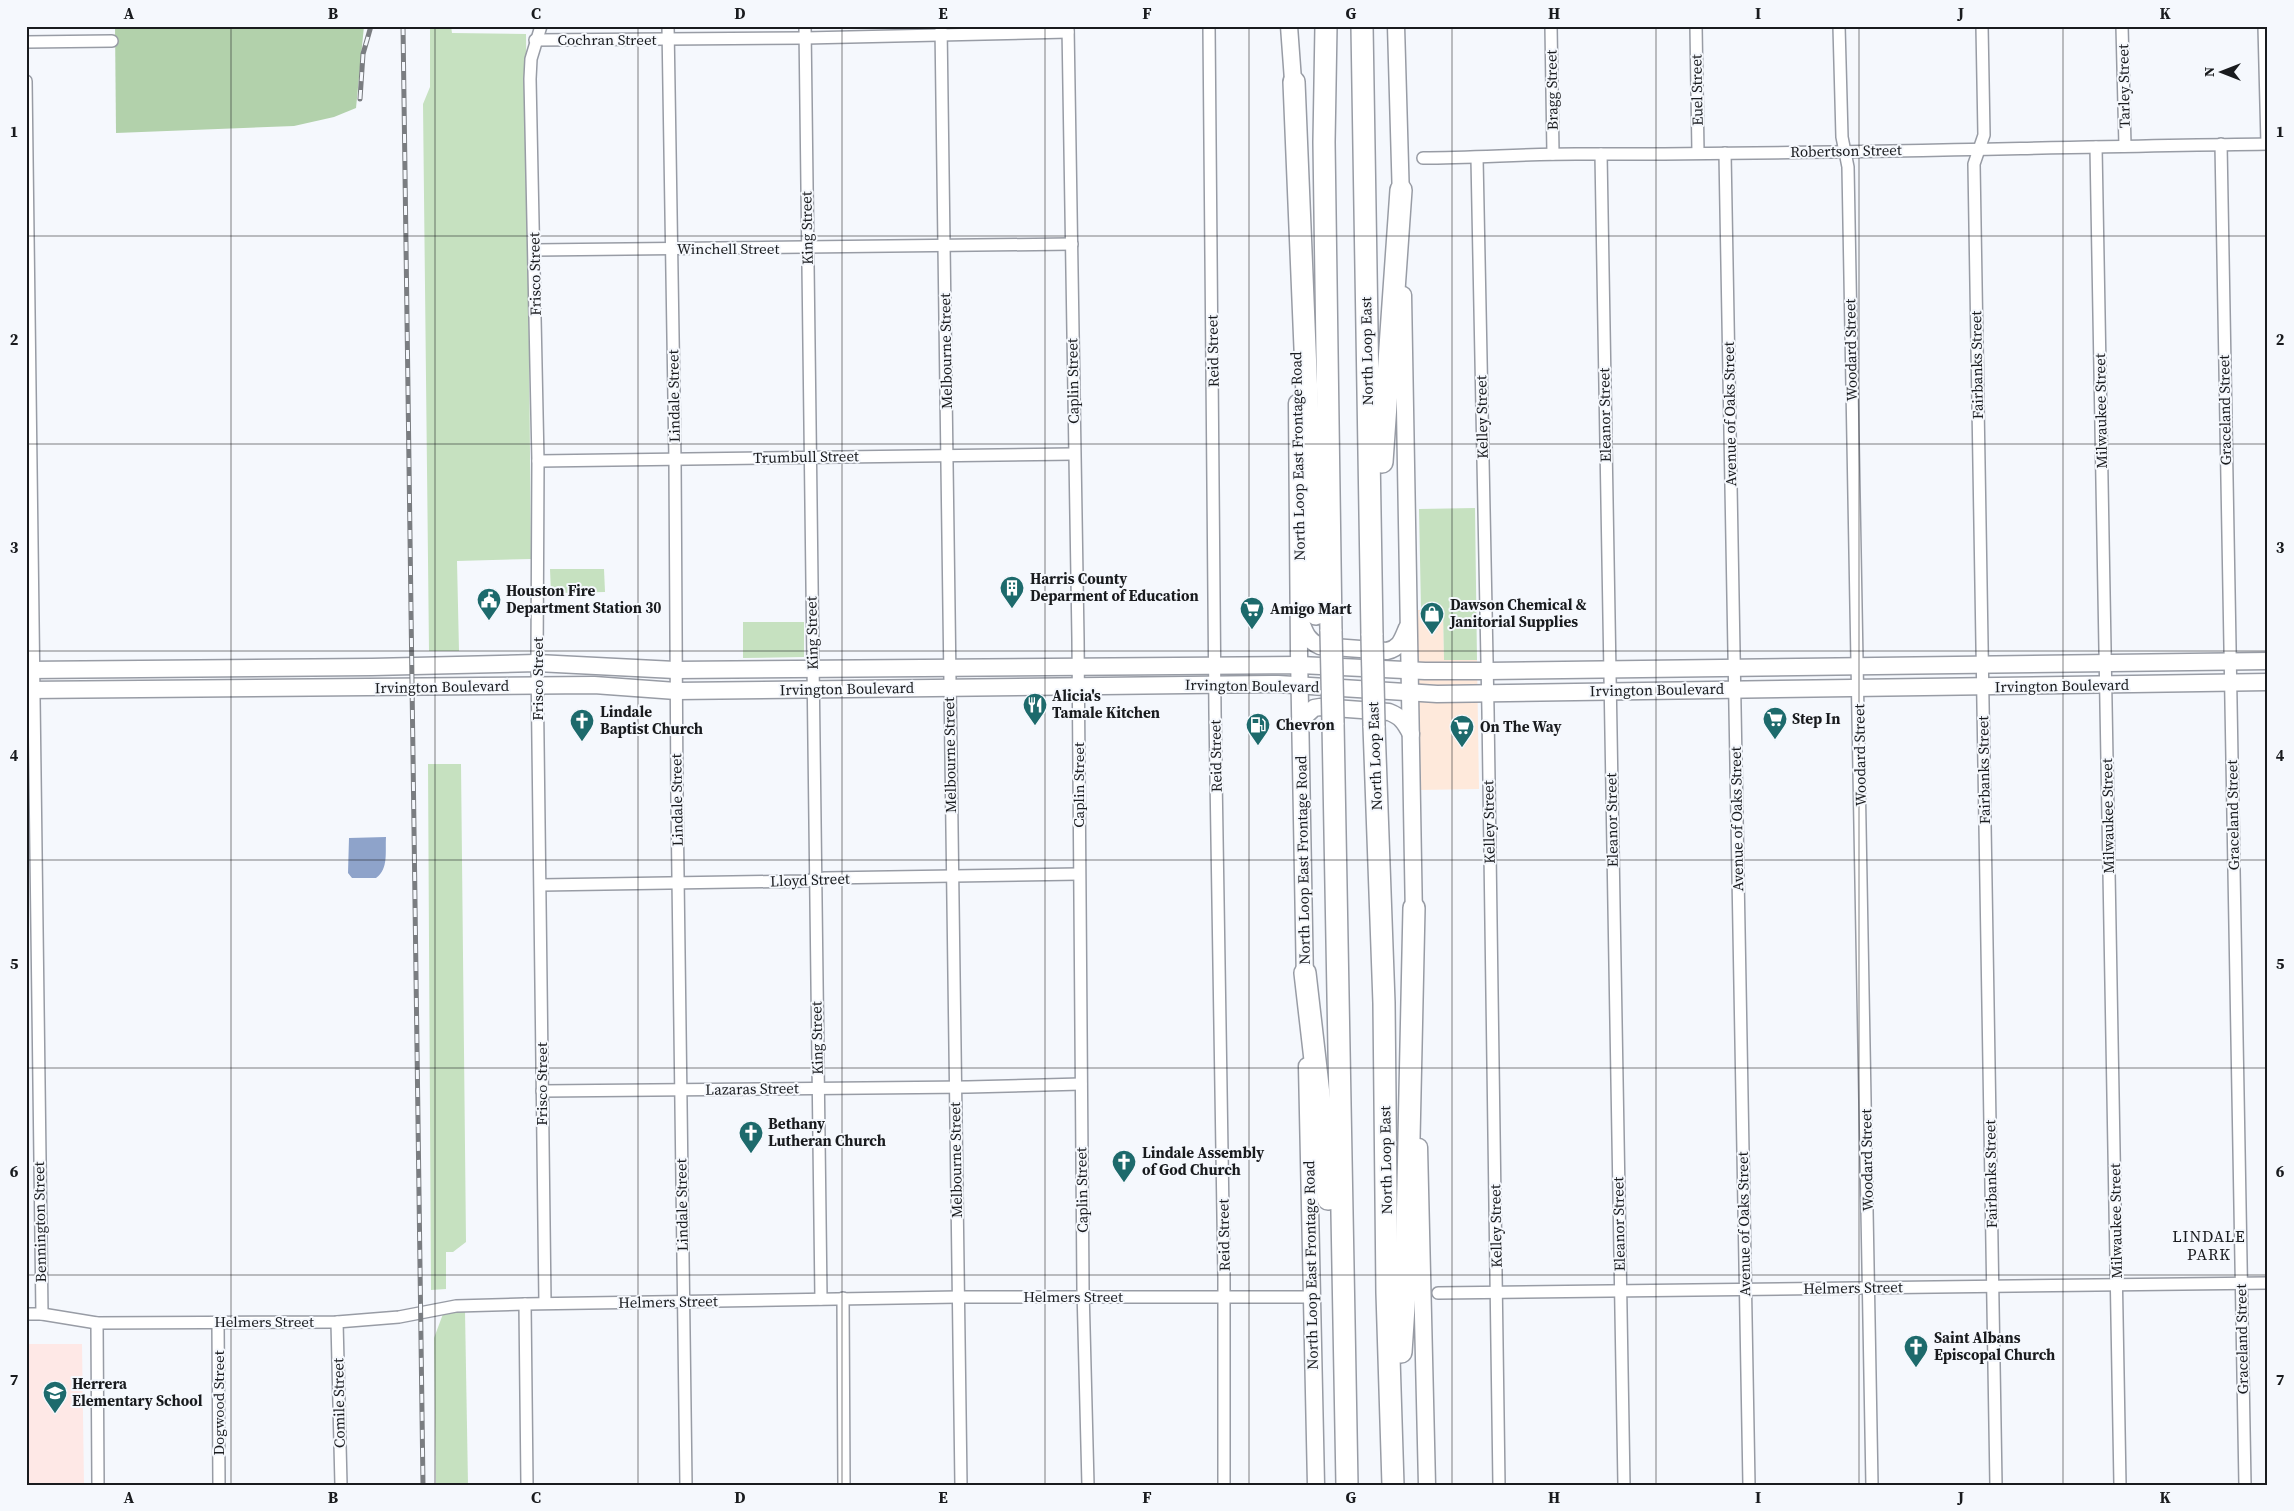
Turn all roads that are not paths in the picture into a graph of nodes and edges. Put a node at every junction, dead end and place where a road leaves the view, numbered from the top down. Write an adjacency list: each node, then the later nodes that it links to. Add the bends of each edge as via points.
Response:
1 (541, 26): 19 (street, Frisco Street)
2 (668, 26): 18 (street, Lindale Street)
3 (1209, 26): 58 (street, Reid Street)
4 (1290, 26): 23 (main road, North Loop East Frontage Road)
5 (1312, 26): 24 (highway)
6 (1326, 26): 24 (highway)
7 (1396, 26): 37 (main road)
8 (1551, 26): 33 (street, Bragg Street)
9 (1696, 26): 31 (street, Euel Street)
10 (1839, 26): 30 (street, Woodard Street)
11 (1982, 26): 29 (street, Fairbanks Street, via 1984,135)
12 (2122, 26): 27 (street, Tarley Street)
13 (2264, 26): 26 (street)
14 (1068, 29): 16 (street, Cochran Street); 38 (street, Caplin Street)
15 (1363, 30): 48 (highway, North Loop East)
16 (941, 31): 17 (street, Cochran Street); 39 (street, Melbourne Street)
17 (805, 32): 18 (street, Cochran Street); 40 (street, King Street)
18 (668, 39): 19 (street, Cochran Street); 41 (street, Lindale Street)
19 (535, 40): 42 (street, Frisco Street, via 530,79)
20 (112, 41): 21 (street)
21 (26, 42)
22 (26, 81): 69 (street, Bennington Street)
23 (1294, 82): 49 (main road, North Loop East Frontage Road); 51 (highway)
24 (1324, 142): 51 (highway)
25 (2221, 144): 26 (street, Robertson Street); 27 (street, Robertson Street); 52 (street, Graceland Street)
26 (2267, 144)
27 (2125, 146): 28 (street, Robertson Street)
28 (2096, 147): 29 (street, Robertson Street); 54 (street, Milwaukee Street)
29 (1980, 150): 30 (street, Robertson Street); 56 (street, Fairbanks Street, via 1974,164)
30 (1845, 151): 32 (street, Robertson Street); 62 (street, Woodard Street, via 1848,168)
31 (1698, 153): 32 (street, Robertson Street); 34 (street, Robertson Street)
32 (1725, 153): 66 (street, Avenue of Oaks Street)
33 (1553, 154): 34 (street, Robertson Street); 36 (street, Robertson Street)
34 (1601, 154): 68 (street, Eleanor Street)
35 (1423, 158): 36 (street, Robertson Street)
36 (1478, 158): 72 (street, Kelley Street)
37 (1401, 190): 48 (highway); 50 (main road)
38 (1072, 244): 39 (street, Winchell Street); 43 (street, Caplin Street)
39 (945, 245): 40 (street, Winchell Street); 45 (street, Melbourne Street)
40 (808, 248): 41 (street, Winchell Street); 44 (street, King Street)
41 (671, 249): 42 (street, Winchell Street); 46 (street, Lindale Street)
42 (535, 250): 47 (street, Frisco Street)
43 (1074, 454): 45 (street, Trumbull Street); 61 (street, Caplin Street)
44 (809, 456): 45 (street, Trumbull Street); 46 (street, Trumbull Street); 65 (street, King Street)
45 (947, 456): 60 (street, Melbourne Street)
46 (675, 460): 47 (street, Trumbull Street); 70 (street, Lindale Street)
47 (538, 461): 55 (street, Frisco Street)
48 (1372, 607): 132 (highway, North Loop East, bridge)
49 (1300, 617): 50 (main road, via 1305,634 1312,643 1387,651 1396,649 1402,642); 59 (main road, North Loop East Frontage Road)
50 (1408, 624): 71 (main road)
51 (1324, 631): 94 (highway, bridge)
52 (2230, 661): 53 (main road, Irvington Boulevard); 54 (main road, Irvington Boulevard); 74 (street, Graceland Street)
53 (2268, 661)
54 (2106, 663): 56 (main road, Irvington Boulevard); 75 (street, Milwaukee Street)
55 (537, 664): 57 (main road, Irvington Boulevard); 70 (main road, Irvington Boulevard); 78 (street, Frisco Street)
56 (1982, 664): 62 (main road, Irvington Boulevard); 82 (street, Fairbanks Street)
57 (493, 665): 64 (main road, Irvington Boulevard); 80 (main road)
58 (1216, 665): 59 (main road, Irvington Boulevard); 61 (main road, Irvington Boulevard); 77 (street, Reid Street)
59 (1300, 665): 71 (main road, Irvington Boulevard); 79 (main road, North Loop East Frontage Road)
60 (950, 666): 61 (main road, Irvington Boulevard); 65 (main road, Irvington Boulevard); 81 (street, Melbourne Street)
61 (1078, 666): 76 (street, Caplin Street)
62 (1858, 666): 66 (main road, Irvington Boulevard); 85 (street, Woodard Street)
63 (241, 667): 64 (main road, Irvington Boulevard); 67 (main road, Irvington Boulevard); 83 (main road)
64 (372, 667): 84 (main road)
65 (812, 668): 70 (main road, Irvington Boulevard); 87 (street, King Street)
66 (1734, 668): 68 (main road, Irvington Boulevard); 88 (street, Avenue of Oaks Street)
67 (138, 669): 69 (main road, Irvington Boulevard); 86 (main road)
68 (1610, 669): 72 (main road, Irvington Boulevard); 91 (street, Eleanor Street)
69 (30, 670): 89 (street, Bennington Street)
70 (675, 670): 90 (street, Lindale Street)
71 (1409, 670): 72 (main road, Irvington Boulevard); 92 (main road)
72 (1487, 670): 93 (street, Kelley Street)
73 (2268, 682): 74 (main road, Irvington Boulevard)
74 (2230, 683): 75 (main road, Irvington Boulevard); 108 (street, Graceland Street)
75 (2106, 684): 82 (main road, Irvington Boulevard); 110 (street, Milwaukee Street)
76 (1078, 685): 77 (main road, Irvington Boulevard); 81 (main road, Irvington Boulevard); 96 (street, Caplin Street)
77 (1216, 685): 79 (main road, Irvington Boulevard); 118 (street, Reid Street)
78 (538, 686): 80 (main road, Irvington Boulevard); 90 (main road, Irvington Boulevard, via 594,685); 100 (street, Frisco Street)
79 (1300, 686): 92 (main road, Irvington Boulevard); 94 (main road, North Loop East Frontage Road)
80 (493, 687): 84 (main road, Irvington Boulevard)
81 (950, 687): 87 (main road, Irvington Boulevard); 97 (street, Melbourne Street)
82 (1982, 687): 85 (main road, Irvington Boulevard); 111 (street, Fairbanks Street)
83 (241, 688): 84 (main road, Irvington Boulevard); 86 (main road, Irvington Boulevard)
84 (373, 688)
85 (1858, 688): 88 (main road, Irvington Boulevard); 112 (street, Woodard Street)
86 (140, 689): 89 (main road, Irvington Boulevard)
87 (812, 689): 90 (main road, Irvington Boulevard); 98 (street, King Street)
88 (1735, 689): 91 (main road, Irvington Boulevard); 113 (street, Avenue of Oaks Street)
89 (30, 690): 127 (street, Bennington Street)
90 (676, 691): 99 (street, Lindale Street)
91 (1610, 691): 93 (main road, Irvington Boulevard); 114 (street, Eleanor Street)
92 (1410, 692): 93 (main road, Irvington Boulevard); 95 (main road)
93 (1487, 692): 115 (street, Kelley Street)
94 (1318, 722): 95 (main road, via 1314,708 1389,712 1405,721); 102 (main road, North Loop East Frontage Road); 131 (highway, via 1334,762)
95 (1411, 734): 101 (main road)
96 (1079, 874): 97 (street, Lloyd Street); 103 (street, Caplin Street)
97 (952, 876): 98 (street, Lloyd Street); 104 (street, Melbourne Street)
98 (815, 880): 99 (street, Lloyd Street); 105 (street, King Street)
99 (678, 884): 100 (street, Lloyd Street); 106 (street, Lindale Street)
100 (540, 885): 107 (street, Frisco Street)
101 (1414, 908): 132 (highway, via 1406,1277); 144 (main road)
102 (1305, 973): 120 (main road, North Loop East Frontage Road); 131 (highway, via 1324,1138)
103 (1081, 1084): 104 (street, Lazaras Street); 117 (street, Caplin Street)
104 (956, 1087): 105 (street, Lazaras Street); 119 (street, Melbourne Street)
105 (818, 1088): 106 (street, Lazaras Street); 122 (street, King Street)
106 (680, 1090): 107 (street, Lazaras Street); 123 (street, Lindale Street)
107 (542, 1091): 124 (street, Frisco Street)
108 (2242, 1284): 109 (street, Helmers Street); 110 (street, Helmers Street); 151 (street, Graceland Street)
109 (2268, 1284)
110 (2117, 1285): 111 (street, Helmers Street); 150 (street, Milwaukee Street)
111 (1992, 1286): 112 (street, Helmers Street); 149 (street, Fairbanks Street)
112 (1869, 1288): 113 (street, Helmers Street); 148 (street, Woodard Street)
113 (1745, 1290): 114 (street, Helmers Street); 147 (street, Avenue of Oaks Street)
114 (1620, 1291): 115 (street, Helmers Street); 146 (street, Eleanor Street)
115 (1497, 1292): 116 (street, Helmers Street); 145 (street, Kelley Street)
116 (1438, 1293)
117 (1083, 1296): 118 (street, Helmers Street); 119 (street, Helmers Street); 140 (street, Caplin Street)
118 (1224, 1296): 120 (street, Helmers Street); 141 (street, Reid Street)
119 (958, 1297): 121 (street, Helmers Street); 139 (street, Melbourne Street)
120 (1311, 1297): 142 (main road, North Loop East Frontage Road)
121 (843, 1298): 122 (street, Helmers Street); 138 (street)
122 (821, 1299): 123 (street, Helmers Street)
123 (683, 1302): 124 (street, Helmers Street); 137 (street, Lindale Street)
124 (545, 1303): 125 (street, Helmers Street)
125 (525, 1304): 129 (street, Helmers Street, via 456,1306 399,1317); 136 (street)
126 (26, 1314): 127 (street, Helmers Street)
127 (42, 1314): 130 (street, Helmers Street)
128 (218, 1322): 129 (street, Helmers Street); 130 (street, Helmers Street); 134 (street, Dogwood Street)
129 (338, 1322): 135 (street, Comile Street)
130 (96, 1323): 133 (street)
131 (1347, 1452): 143 (highway)
132 (1393, 1481)
133 (98, 1485)
134 (219, 1485)
135 (341, 1485)
136 (527, 1485)
137 (686, 1485)
138 (844, 1485)
139 (961, 1485)
140 (1088, 1485)
141 (1224, 1485)
142 (1316, 1485)
143 (1347, 1485)
144 (1427, 1485)
145 (1499, 1485)
146 (1624, 1485)
147 (1748, 1485)
148 (1872, 1485)
149 (1996, 1485)
150 (2120, 1485)
151 (2245, 1485)

